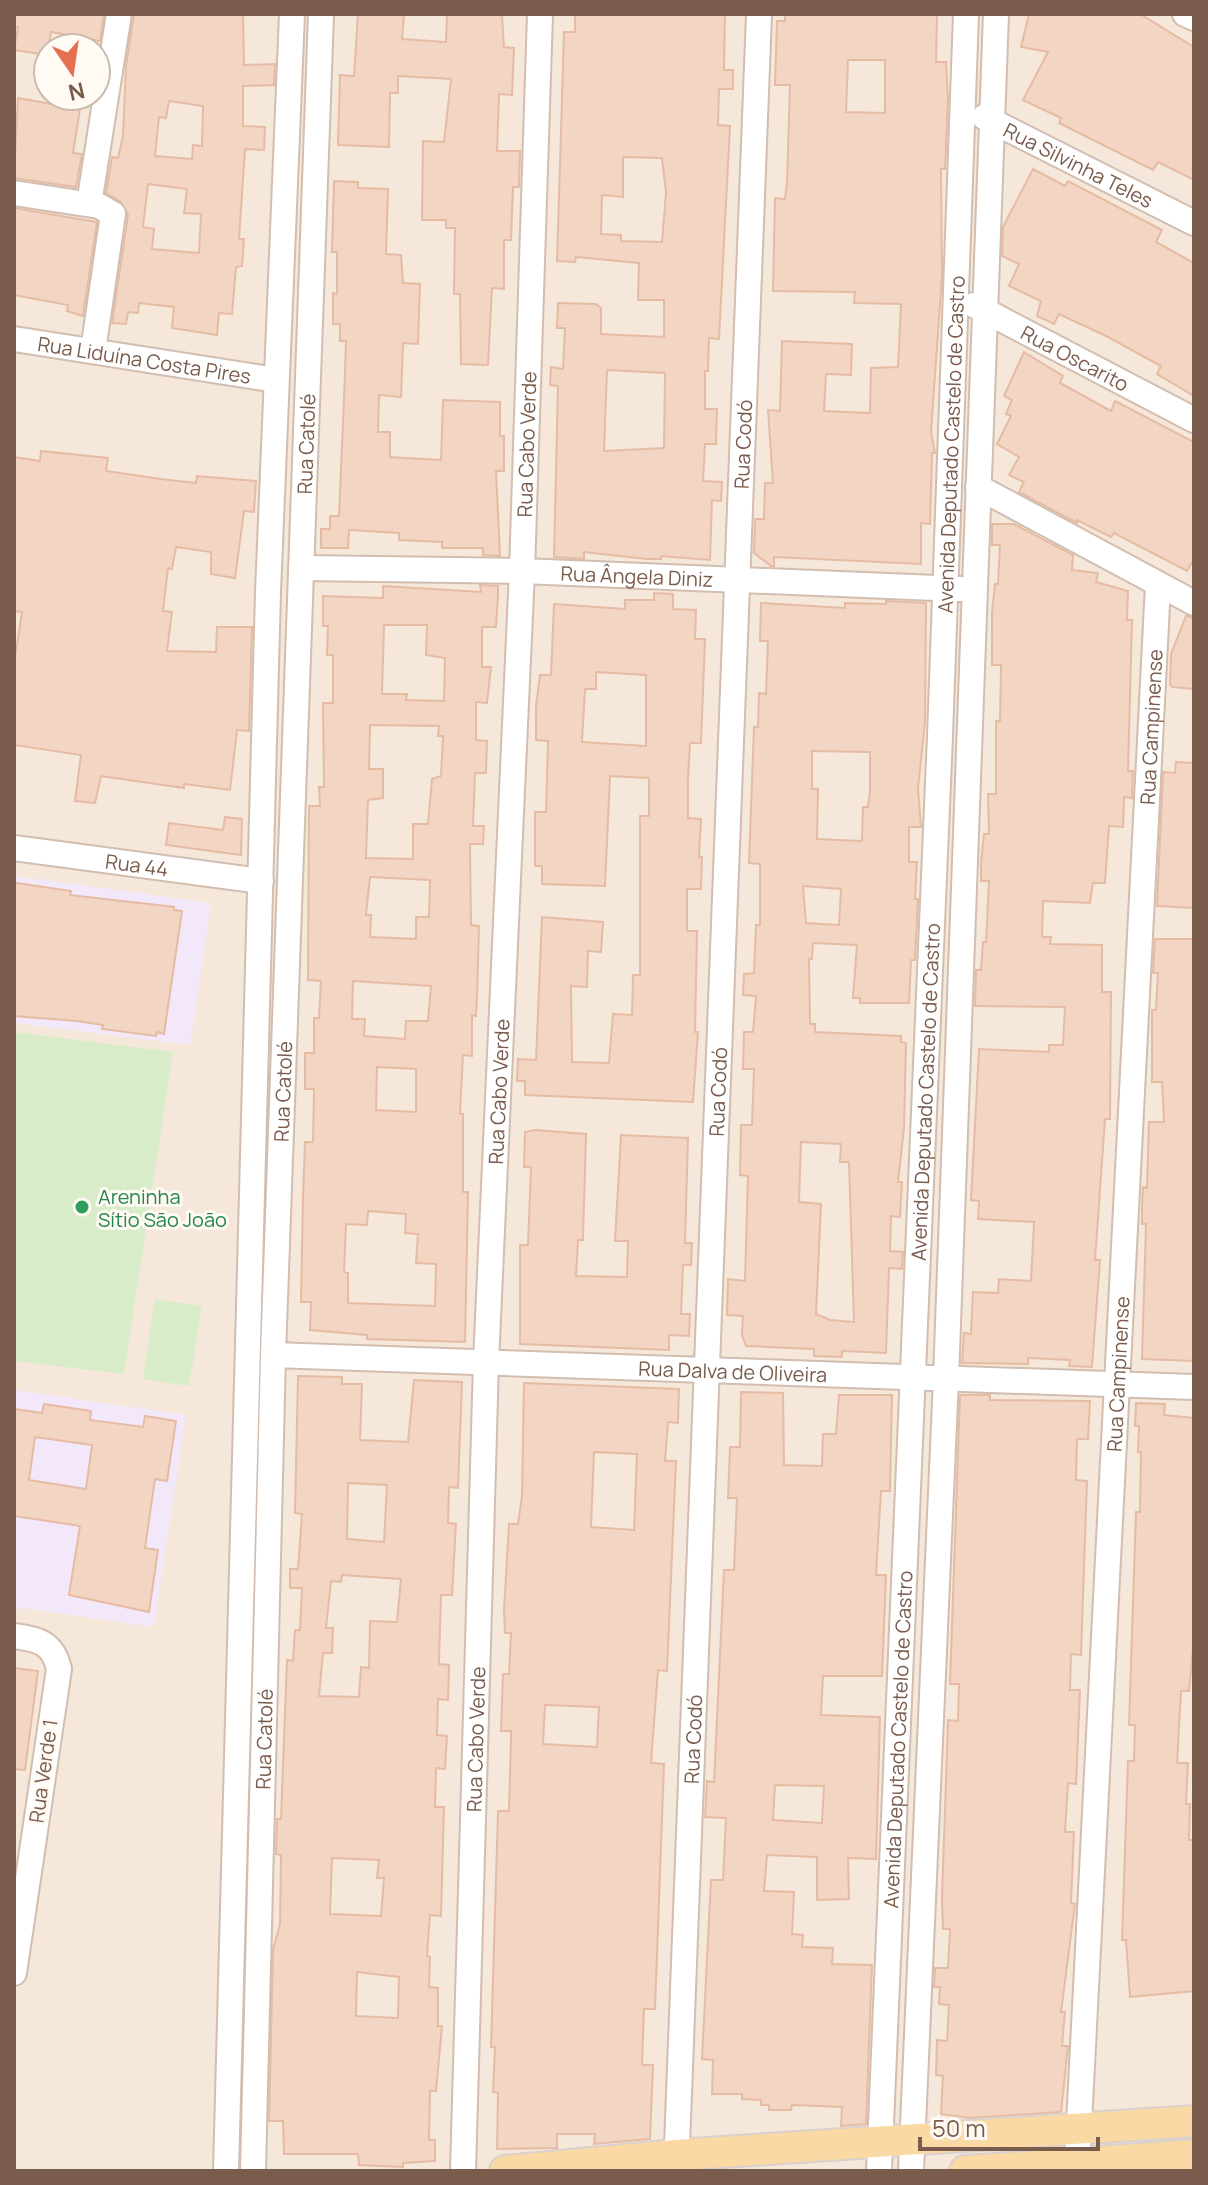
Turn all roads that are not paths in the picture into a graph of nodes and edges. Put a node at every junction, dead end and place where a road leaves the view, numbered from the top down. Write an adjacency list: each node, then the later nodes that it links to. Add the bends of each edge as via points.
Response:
1 (119, 14): 13 (street)
2 (292, 14): 15 (street, Rua Catolé)
3 (321, 14): 16 (street, Rua Catolé)
4 (540, 14): 25 (street, Rua Cabo Verde)
5 (759, 14): 26 (street, Rua Codó)
6 (966, 14): 10 (street, Avenida Deputado Castelo de Castro)
7 (996, 14): 11 (street, Avenida Deputado Castelo de Castro)
8 (1185, 14): 9 (street)
9 (1194, 18)
10 (963, 108): 11 (street, Rua Silvinha Teles); 17 (street, Avenida Deputado Castelo de Castro)
11 (994, 121): 14 (street, Rua Silvinha Teles); 18 (street, Avenida Deputado Castelo de Castro)
12 (14, 193): 13 (street)
13 (89, 204): 20 (street, via 113,214)
14 (1194, 223)
15 (281, 230): 16 (street); 21 (street, Rua Catolé)
16 (314, 232): 24 (street, Rua Catolé)
17 (957, 298): 18 (street, Rua Oscarito); 28 (street, Avenida Deputado Castelo de Castro)
18 (988, 311): 22 (street, Rua Oscarito); 23 (street, Avenida Deputado Castelo de Castro)
19 (14, 339): 20 (street, Rua Liduína Costa Pires)
20 (93, 351): 21 (street, Rua Liduína Costa Pires)
21 (276, 380): 34 (street, Rua Catolé)
22 (1194, 420)
23 (978, 487): 27 (street); 29 (street, Avenida Deputado Castelo de Castro)
24 (301, 568): 25 (street, Rua Ângela Diniz); 35 (street, Rua Catolé)
25 (522, 571): 26 (street, Rua Ângela Diniz); 36 (street, Rua Cabo Verde)
26 (736, 582): 28 (street, Rua Ângela Diniz); 37 (street, Rua Codó)
27 (1158, 585): 30 (street); 40 (street, Rua Campinense)
28 (946, 589): 29 (street, Rua Ângela Diniz); 31 (street, Avenida Deputado Castelo de Castro)
29 (974, 590): 32 (street, Avenida Deputado Castelo de Castro)
30 (1194, 603)
31 (940, 736): 32 (street); 38 (street, Avenida Deputado Castelo de Castro)
32 (969, 737): 39 (street, Avenida Deputado Castelo de Castro)
33 (14, 848): 34 (street, Rua 44)
34 (261, 881): 50 (street, Rua Catolé)
35 (273, 1355): 36 (street, Rua Dalva de Oliveira); 51 (street, Rua Catolé)
36 (486, 1362): 37 (street, Rua Dalva de Oliveira); 52 (street, Rua Cabo Verde)
37 (708, 1372): 38 (street, Rua Dalva de Oliveira); 48 (street, Rua Codó)
38 (914, 1378): 39 (street, Rua Dalva de Oliveira); 47 (street, Avenida Deputado Castelo de Castro)
39 (946, 1379): 40 (street, Rua Dalva de Oliveira); 47 (street, Avenida Deputado Castelo de Castro)
40 (1118, 1386): 41 (street, Rua Dalva de Oliveira); 45 (street, Rua Campinense)
41 (1194, 1387)
42 (19, 1636): 43 (street, Rua Verde 1, via 55,1650 59,1669)
43 (14, 1973)
44 (1194, 2121): 45 (main road)
45 (1079, 2127): 47 (main road); 49 (street, Rua Campinense)
46 (1194, 2155): 49 (main road)
47 (896, 2157): 48 (main road)
48 (676, 2163): 53 (main road)
49 (1077, 2163): 54 (main road)
50 (226, 2171)
51 (253, 2171)
52 (463, 2171)
53 (505, 2171)
54 (965, 2171)

